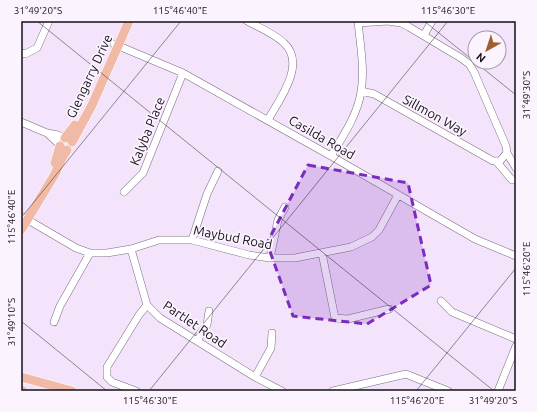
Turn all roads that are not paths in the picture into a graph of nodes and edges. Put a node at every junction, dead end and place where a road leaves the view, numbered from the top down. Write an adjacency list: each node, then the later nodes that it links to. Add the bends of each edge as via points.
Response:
1 (49, 21): 9 (street, via 37,48 25,54)
2 (124, 21): 8 (main road, Glengarry Drive)
3 (129, 21): 8 (main road, Glengarry Drive)
4 (247, 21): 12 (street, via 284,43 291,55 291,80)
5 (432, 21): 7 (street)
6 (358, 22): 7 (street, via 394,22); 11 (street)
7 (424, 35): 15 (street, via 469,64)
8 (116, 45): 10 (street, Casilda Road); 14 (main road, Glengarry Drive)
9 (21, 53)
10 (183, 73): 12 (street, Casilda Road); 21 (street, Kalyba Place, via 144,173)
11 (361, 91): 16 (street, via 352,121); 17 (street, Sillmon Way, via 374,94)
12 (268, 120): 16 (street, Casilda Road)
13 (21, 122): 14 (street)
14 (65, 143): 24 (main road, Glengarry Drive, via 55,174)
15 (507, 153): 17 (street); 18 (street)
16 (331, 156): 22 (street, Casilda Road)
17 (496, 162): 20 (street, Sillmon Way, via 512,180)
18 (516, 168)
19 (218, 171): 26 (street, via 207,194)
20 (516, 180)
21 (124, 192)
22 (398, 195): 29 (street, Maybud Road, via 379,230 372,237 351,247); 30 (street, Casilda Road, via 475,239)
23 (285, 207): 31 (street, via 278,220)
24 (24, 219): 25 (main road, Glengarry Drive); 28 (street, Maybud Road)
25 (21, 230)
26 (192, 240): 27 (street, Maybud Road, via 159,240); 31 (street, Maybud Road)
27 (131, 248): 28 (street, Maybud Road, via 107,253); 33 (street, Partlet Road)
28 (90, 253): 36 (street, via 60,306)
29 (322, 253): 31 (street, Maybud Road, via 295,258); 34 (street, via 335,318 348,318)
30 (516, 256)
31 (270, 258)
32 (441, 301): 38 (street, via 452,312)
33 (147, 305): 39 (street, Partlet Road, via 160,318); 44 (street, via 107,367 107,377 112,382)
34 (389, 309)
35 (209, 312): 39 (street, via 207,325)
36 (54, 322)
37 (272, 333): 42 (street, via 271,348)
38 (516, 339)
39 (197, 341): 42 (street, Partlet Road)
40 (516, 346): 48 (street)
41 (21, 376): 43 (main road)
42 (254, 377): 45 (street, Partlet Road)
43 (72, 391)
44 (136, 391)
45 (282, 391)
46 (333, 391): 47 (street, via 406,374)
47 (448, 391)
48 (498, 391)

